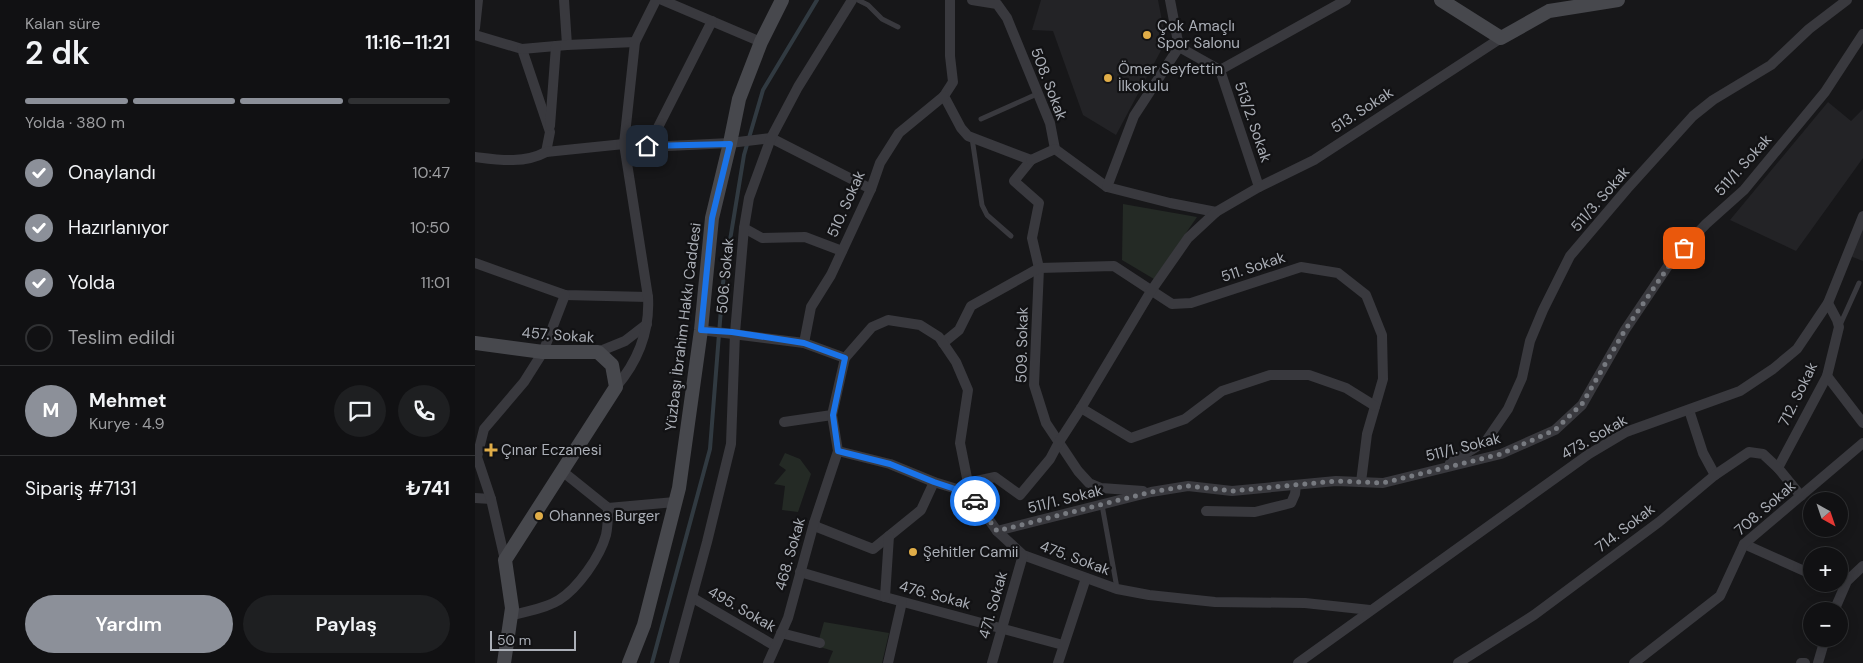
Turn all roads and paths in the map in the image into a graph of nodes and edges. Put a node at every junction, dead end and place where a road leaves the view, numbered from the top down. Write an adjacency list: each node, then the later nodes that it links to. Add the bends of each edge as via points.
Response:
1 (478, 0): 17 (street)
2 (564, 0): 23 (street)
3 (656, 0): 21 (street)
4 (662, 0): 15 (street)
5 (782, 0): 22 (main road, Yüzbaşı İbrahim Hakkı Caddesi)
6 (852, 0): 32 (street, 506. Sokak, via 798,87)
7 (858, 0): 16 (lane)
8 (951, 0): 29 (street, via 953,82)
9 (972, 0): 28 (street, 508. Sokak, via 997,4 1007,18)
10 (1170, 0): 25 (street)
11 (1346, 0): 27 (street)
12 (1441, 0): 20 (main road)
13 (1618, 0): 20 (main road, 513. Sokak, via 1549,11)
14 (1847, 0): 78 (street, 511/3. Sokak, via 1809,29 1771,65 1693,116 1627,189 1570,256 1530,340 1522,378 1508,409 1486,441)
15 (712, 21): 22 (street); 36 (street)
16 (898, 27)
17 (475, 28)
18 (1863, 34): 78 (street, 511/1. Sokak, via 1825,92 1744,190 1673,260 1625,330 1582,404 1555,430 1501,454)
19 (475, 35): 26 (street)
20 (1501, 38): 42 (street, 513. Sokak, via 1314,160)
21 (635, 42): 23 (street); 34 (street)
22 (761, 42): 35 (main road, Yüzbaşı İbrahim Hakkı Caddesi, via 739,98)
23 (567, 44): 24 (street)
24 (556, 46): 26 (street); 31 (street)
25 (1179, 47): 27 (street, 513/2. Sokak); 41 (street, via 1134,116)
26 (522, 49): 31 (street)
27 (1220, 70): 42 (street, 513/2. Sokak)
28 (1037, 94): 30 (lane); 37 (street, 508. Sokak, via 1050,124)
29 (945, 96): 33 (street, via 961,128); 43 (street, 510. Sokak, via 899,133 880,164)
30 (981, 119)
31 (550, 132): 38 (street)
32 (771, 138): 35 (street); 43 (street); 46 (street, 506. Sokak, via 749,198)
33 (972, 138): 40 (street); 47 (lane, via 982,204 987,215)
34 (624, 144): 36 (street); 38 (street); 54 (street)
35 (730, 144): 36 (street); 58 (main road, Yüzbaşı İbrahim Hakkı Caddesi, via 712,218)
36 (647, 146)
37 (1055, 149): 40 (street); 41 (street)
38 (546, 152): 39 (street, via 537,157 506,161)
39 (475, 157)
40 (1031, 160): 50 (street, 509. Sokak, via 1014,181 1039,203 1032,238)
41 (1107, 186): 44 (street)
42 (1259, 187): 44 (street, 513. Sokak)
43 (871, 190): 48 (street, 510. Sokak)
44 (1216, 212): 52 (street, 513. Sokak, via 1188,238)
45 (1863, 216): 55 (street, 473. Sokak)
46 (744, 228): 48 (street, via 762,238 805,237); 59 (street, 506. Sokak)
47 (1011, 236)
48 (842, 251): 61 (street, 510. Sokak, via 811,307)
49 (475, 263): 53 (street)
50 (1039, 268): 52 (street, 511. Sokak, via 1115,266); 62 (street, via 971,306 959,330); 75 (street, 509. Sokak, via 1034,385 1046,423)
51 (1859, 282): 57 (lane)
52 (1151, 291): 68 (street, 511. Sokak, via 1172,304 1191,304 1301,267 1338,273 1366,295 1382,335 1383,379); 69 (street)
53 (565, 295): 54 (street); 63 (street)
54 (648, 297): 56 (street)
55 (1828, 303): 57 (street); 70 (street, 473. Sokak, via 1797,349 1773,369 1740,391)
56 (647, 324): 64 (street, via 625,341); 67 (street, via 632,365)
57 (1839, 327): 66 (street, 712. Sokak)
58 (701, 330): 59 (street); 90 (main road, Yüzbaşı İbrahim Hakkı Caddesi)
59 (734, 333): 61 (street); 107 (street, 506. Sokak, via 731,444)
60 (475, 343): 63 (main road, 457. Sokak)
61 (804, 343): 65 (street)
62 (943, 343): 65 (street, via 920,325 888,320 872,327); 85 (street, via 956,362 968,390 960,443)
63 (543, 352): 64 (main road, 457. Sokak); 74 (street, via 524,382)
64 (598, 352): 67 (main road, 457. Sokak, via 612,364)
65 (845, 358): 71 (street)
66 (1827, 376): 73 (street); 79 (street, 712. Sokak)
67 (616, 387): 80 (main road)
68 (1375, 406): 69 (street, via 1346,388 1309,376 1270,375 1222,391 1185,419 1131,438); 83 (street, 511. Sokak, via 1367,434)
69 (1081, 408): 75 (street)
70 (1689, 410): 81 (street, via 1703,453); 109 (street, 473. Sokak, via 1627,432 1589,454)
71 (833, 415): 72 (street); 77 (street)
72 (784, 422)
73 (1863, 423)
74 (480, 427): 89 (street, via 477,458)
75 (1059, 442): 85 (street, via 1050,460 1020,494 995,477); 86 (street, 509. Sokak, via 1089,483 1101,488)
76 (1863, 443): 87 (street, 708. Sokak)
77 (838, 451): 82 (street, via 890,464); 94 (street, 468. Sokak)
78 (1444, 468): 83 (street, 511/1. Sokak, via 1383,483)
79 (1778, 468): 81 (street, 714. Sokak, via 1763,454 1749,452); 87 (street, 714. Sokak)
80 (562, 471): 92 (street); 99 (main road)
81 (1715, 475): 125 (street, 714. Sokak, via 1659,522 1541,609)
82 (934, 482): 85 (street); 96 (street, via 921,510)
83 (1361, 482): 84 (street, 511/1. Sokak)
84 (1295, 485): 86 (street, 511/1. Sokak, via 1232,491 1188,486); 93 (street, via 1291,503 1255,512)
85 (969, 488): 95 (street, 475. Sokak)
86 (1151, 492): 91 (street, 511/1. Sokak)
87 (1801, 496): 97 (street, 708. Sokak)
88 (475, 498): 89 (street)
89 (491, 499): 99 (street)
90 (675, 502): 92 (street); 118 (main road, Yüzbaşı İbrahim Hakkı Caddesi, via 643,625)
91 (1102, 505): 95 (street, 511/1. Sokak); 105 (lane)
92 (608, 508): 110 (street, via 608,524 602,545 575,587 558,601)
93 (1206, 511)
94 (814, 523): 96 (street, via 873,549); 102 (street, 468. Sokak)
95 (997, 531): 98 (street, 475. Sokak)
96 (889, 536): 106 (street)
97 (1744, 544): 101 (street); 126 (street, 708. Sokak, via 1720,596)
98 (1023, 555): 103 (street, 475. Sokak); 111 (street, 471. Sokak)
99 (505, 560): 110 (main road)
100 (1863, 566): 104 (street)
101 (1803, 570)
102 (801, 572): 106 (street, 476. Sokak); 112 (street, 468. Sokak)
103 (1085, 578): 105 (street, 475. Sokak); 114 (street)
104 (1848, 580)
105 (1117, 589): 109 (street, 475. Sokak, via 1215,602 1305,603)
106 (885, 597): 108 (street, 476. Sokak)
107 (693, 598): 115 (street, 495. Sokak); 119 (street, 506. Sokak)
108 (902, 602): 111 (street, 476. Sokak); 121 (street)
109 (1370, 610): 124 (street, 473. Sokak)
110 (511, 616): 117 (main road)
111 (1001, 628): 114 (street, 476. Sokak); 122 (street, 471. Sokak)
112 (781, 633): 113 (street); 115 (street, 468. Sokak)
113 (820, 643)
114 (1063, 645): 123 (street)
115 (775, 646): 120 (street, 468. Sokak)
116 (1823, 647): 129 (street)
117 (504, 663)
118 (629, 663)
119 (675, 663)
120 (768, 663)
121 (888, 663)
122 (992, 663)
123 (1058, 663)
124 (1298, 663)
125 (1457, 663)
126 (1633, 663)
127 (1801, 663): 128 (street)
128 (1805, 663)
129 (1818, 663)

